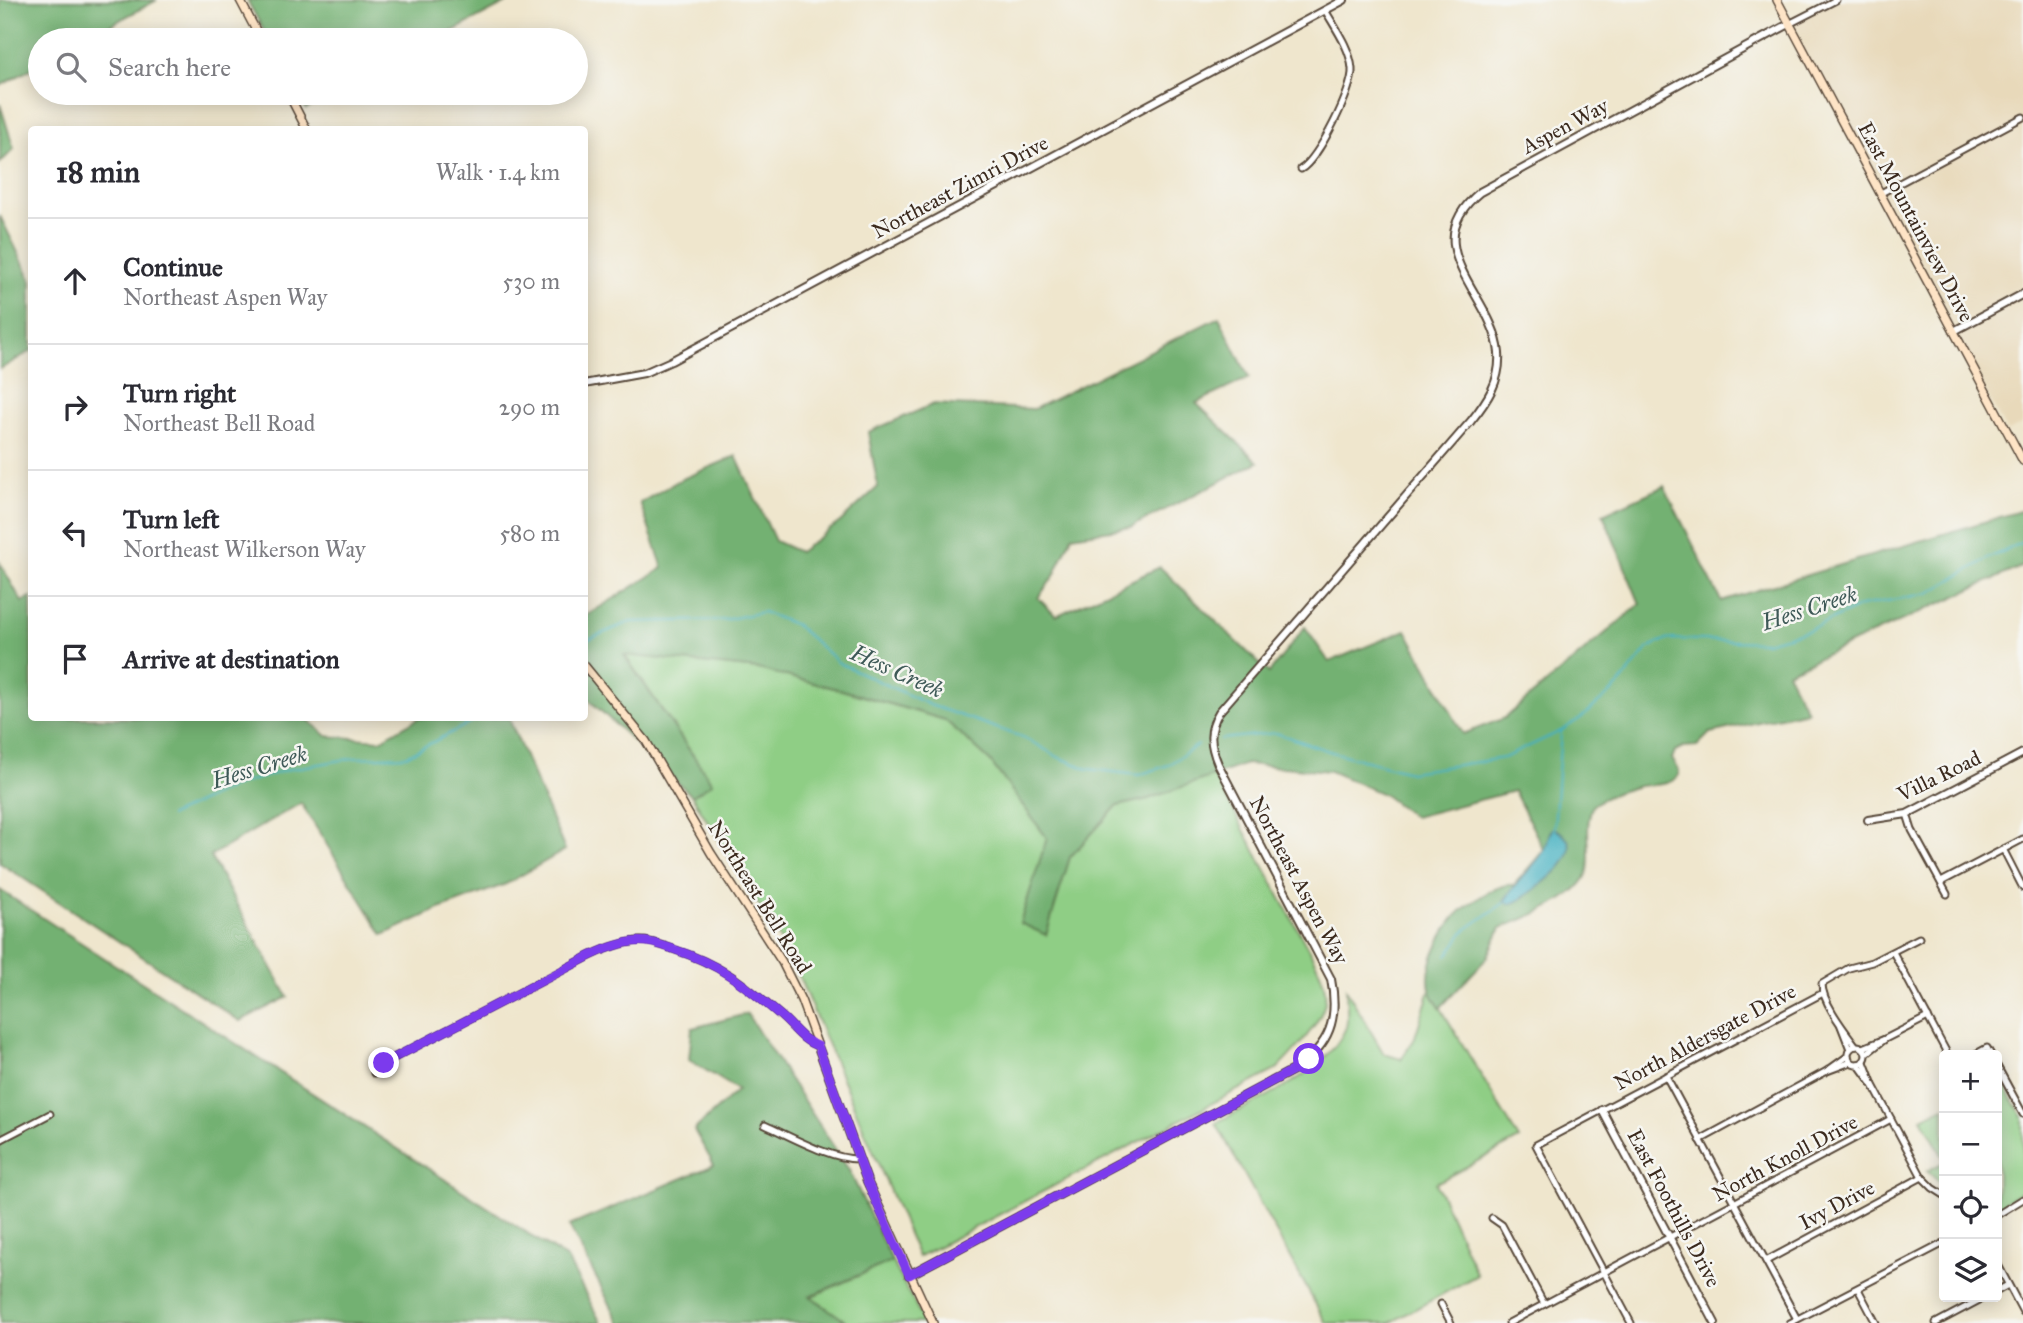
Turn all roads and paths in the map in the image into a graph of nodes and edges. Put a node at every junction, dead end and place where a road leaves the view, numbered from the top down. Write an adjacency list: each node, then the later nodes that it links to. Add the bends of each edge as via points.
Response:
1 (240, 0): 7 (main road)
2 (1344, 0): 5 (street, Northeast Zimri Drive)
3 (1777, 0): 6 (main road, East Mountainview Drive)
4 (1836, 0): 6 (street, Aspen Way)
5 (1325, 10): 11 (street, via 1349,55 1353,75 1328,135 1313,160); 16 (street, Northeast Zimri Drive, via 661,366)
6 (1790, 24): 12 (main road, East Mountainview Drive); 15 (street, Aspen Way, via 1470,200 1455,228 1455,251 1494,332)
7 (255, 28)
8 (294, 105): 10 (main road)
9 (2023, 117): 12 (street)
10 (304, 126)
11 (1301, 169)
12 (1881, 193): 14 (main road, East Mountainview Drive)
13 (2023, 294): 14 (street)
14 (1954, 331): 17 (main road, East Mountainview Drive)
15 (1499, 364): 58 (street, Northeast Aspen Way, via 1494,388 1476,416 1219,712 1211,731 1218,764 1331,979 1334,1013 1325,1041 1297,1068)
16 (588, 383)
17 (2023, 461)
18 (588, 670): 31 (main road, Northeast Bell Road, via 646,741 706,845 768,937 795,986)
19 (2023, 753): 20 (street, Villa Road)
20 (1907, 814): 21 (street, Villa Road); 24 (street)
21 (1868, 820)
22 (2023, 839): 23 (street)
23 (2003, 849): 24 (street); 25 (street)
24 (1941, 882): 26 (street)
25 (2023, 888)
26 (1947, 894)
27 (1919, 938): 28 (street, North Aldersgate Drive)
28 (1893, 952): 29 (street, North Aldersgate Drive, via 1827,980 1822,984); 30 (street)
29 (1823, 993): 32 (street); 38 (street, North Aldersgate Drive)
30 (1928, 1017): 32 (street); 33 (street)
31 (818, 1046): 36 (street, via 808,1043 720,968 660,944 632,941 573,965 384,1063); 46 (main road, Northeast Bell Road)
32 (1859, 1049): 34 (street); 35 (street)
33 (1945, 1050)
34 (1849, 1059): 35 (street); 45 (street)
35 (1861, 1063): 42 (street)
36 (374, 1073)
37 (2002, 1075): 41 (street)
38 (1666, 1076): 39 (street, North Aldersgate Drive); 45 (street)
39 (1602, 1110): 53 (street, East Foothills Drive); 56 (street, North Aldersgate Drive, via 1536,1146)
40 (50, 1114): 44 (street)
41 (2023, 1114)
42 (1891, 1119): 47 (street); 50 (street, North Knoll Drive)
43 (765, 1125): 46 (street)
44 (0, 1140)
45 (1700, 1140): 50 (street)
46 (859, 1159): 58 (main road, Northeast Bell Road)
47 (1922, 1177): 48 (street); 55 (street, Ivy Drive)
48 (1939, 1192)
49 (2023, 1199): 51 (street)
50 (1734, 1202): 53 (street, North Knoll Drive); 55 (street)
51 (2002, 1212)
52 (1492, 1218): 64 (street, via 1502,1225)
53 (1669, 1238): 56 (street, North Knoll Drive); 71 (street, East Foothills Drive)
54 (1939, 1246): 61 (street)
55 (1766, 1261): 66 (street)
56 (1604, 1273): 64 (street, North Knoll Drive); 70 (street)
57 (2002, 1273): 59 (street)
58 (909, 1275): 67 (main road, Northeast Bell Road)
59 (2008, 1285): 60 (street); 65 (street)
60 (2002, 1288)
61 (1858, 1289): 66 (street); 73 (street)
62 (1976, 1302): 74 (street)
63 (1441, 1304): 68 (street)
64 (1544, 1304): 69 (street, North Knoll Drive)
65 (2023, 1312)
66 (1797, 1319): 72 (street)
67 (933, 1323)
68 (1451, 1323)
69 (1509, 1323)
70 (1631, 1323)
71 (1715, 1323)
72 (1790, 1323)
73 (1876, 1323)
74 (1936, 1323)

